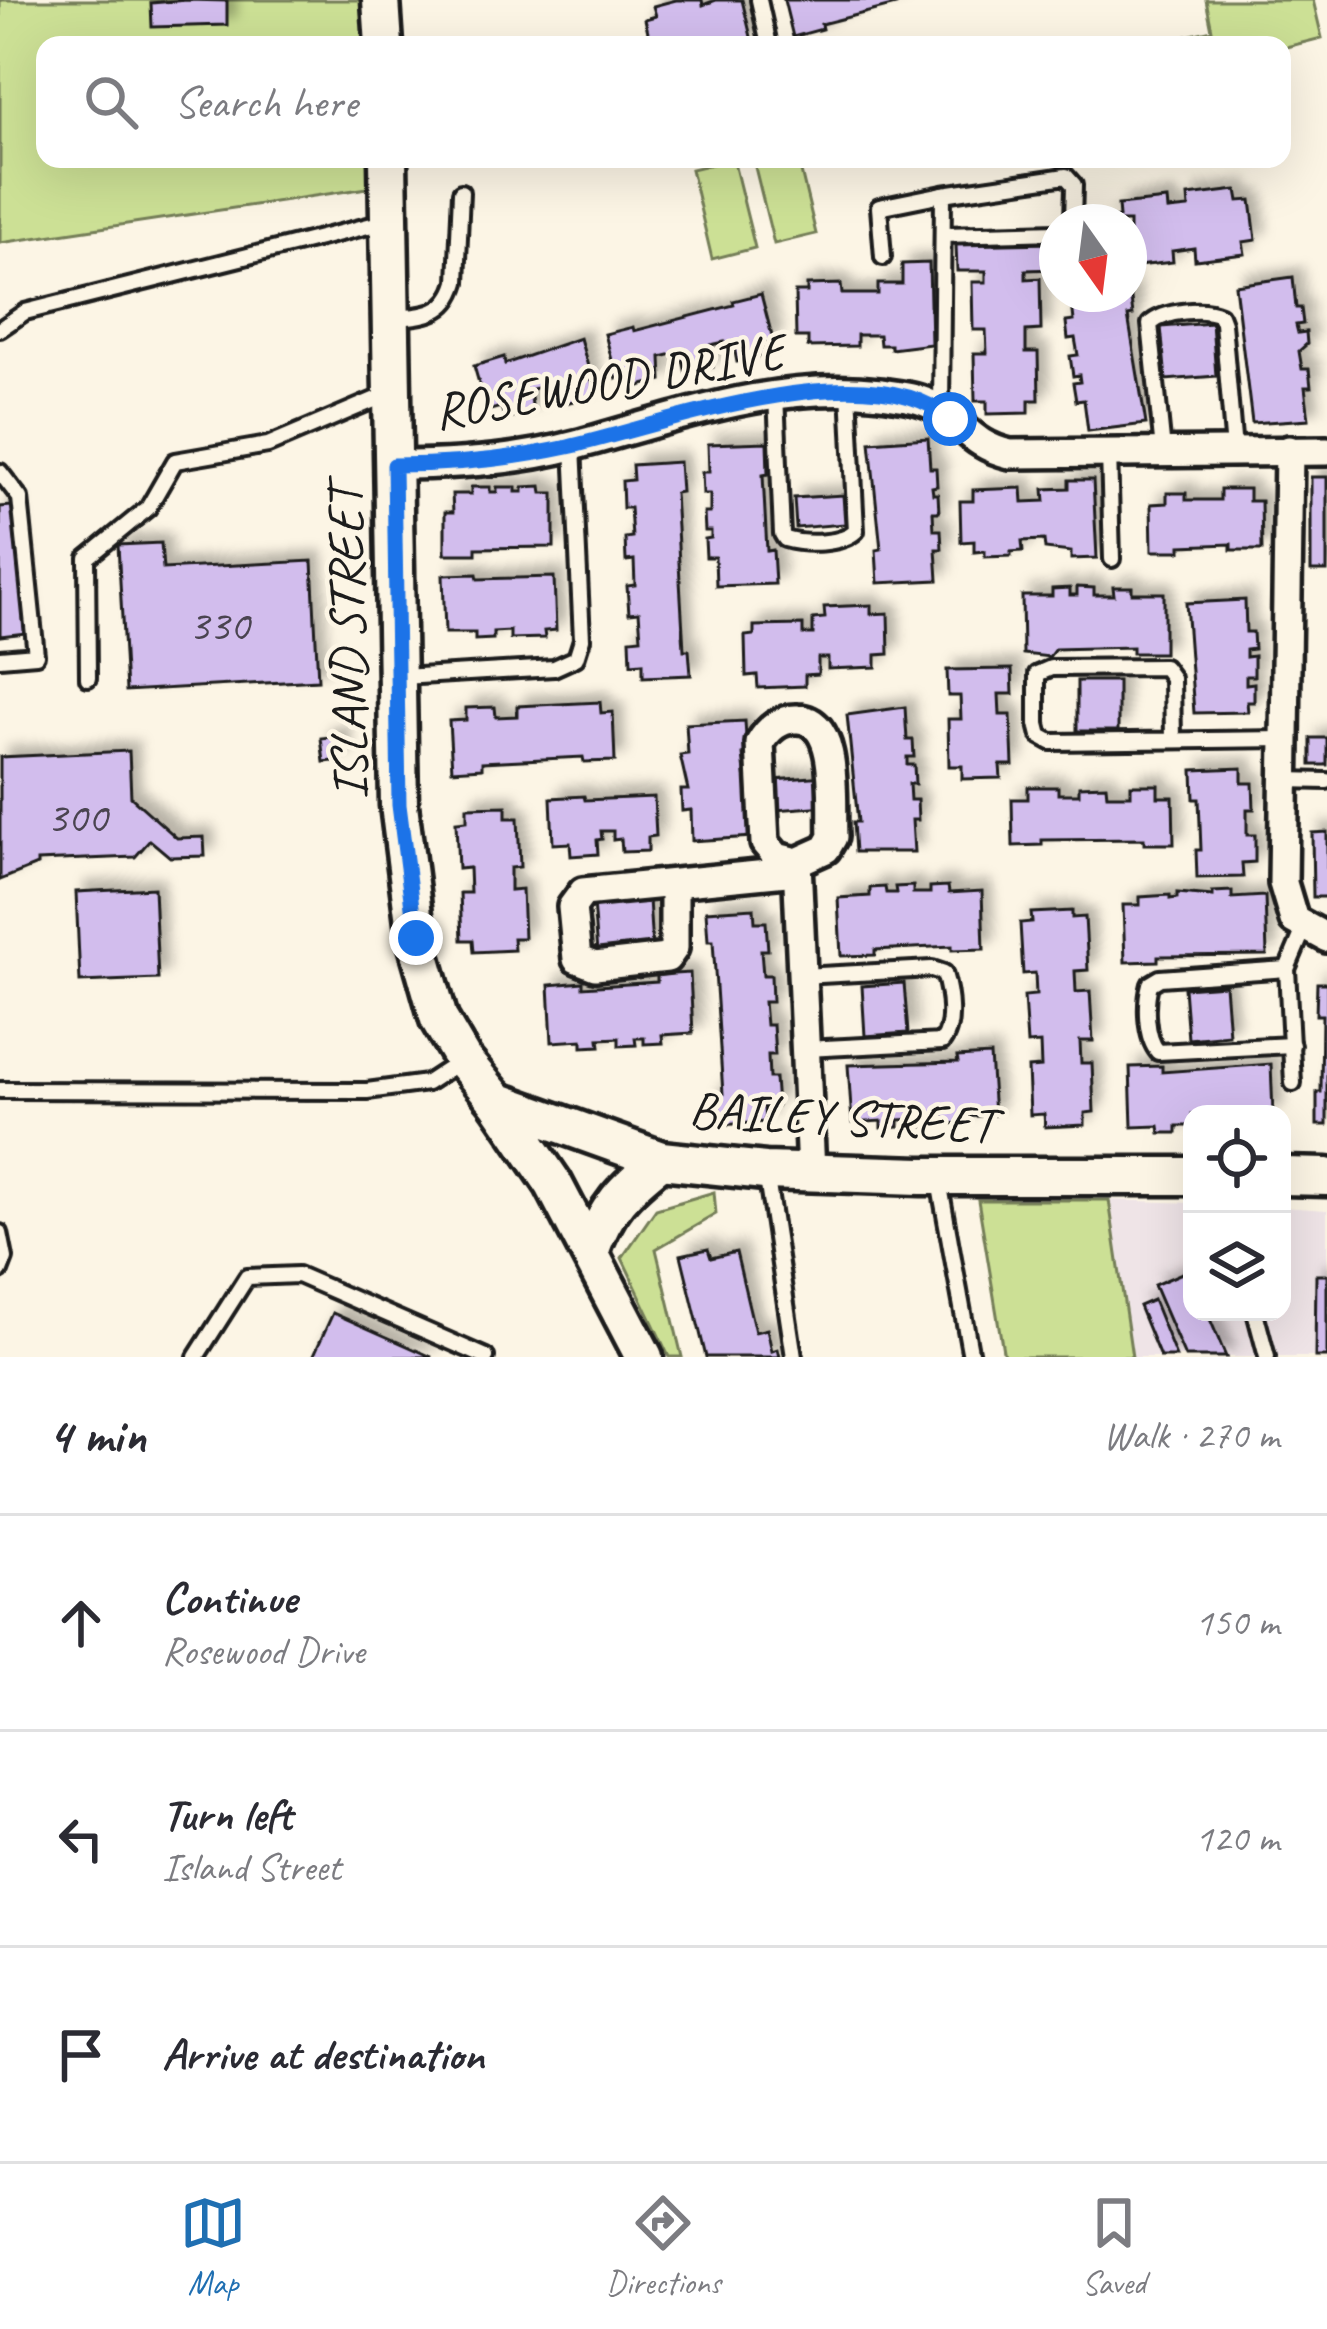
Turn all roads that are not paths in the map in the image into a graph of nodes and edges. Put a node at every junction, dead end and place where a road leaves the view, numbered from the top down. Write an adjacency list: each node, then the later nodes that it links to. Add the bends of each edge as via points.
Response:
1 (382, 0): 3 (street)
2 (759, 0): 4 (lane)
3 (384, 36)
4 (767, 36)
5 (388, 168): 9 (street, ISLAND STREET)
6 (461, 191): 13 (lane, via 453,295 436,313)
7 (943, 194): 8 (lane, via 1066,176); 11 (lane); 12 (lane, via 879,207)
8 (1073, 204)
9 (389, 220): 13 (street, ISLAND STREET); 14 (lane, via 25,312)
10 (1039, 232): 11 (lane)
11 (943, 235): 18 (lane)
12 (883, 256)
13 (391, 318): 15 (street, ISLAND STREET)
14 (0, 329)
15 (393, 392): 25 (street, ISLAND STREET); 29 (lane, via 268,445 176,461 148,508 87,558)
16 (849, 392): 17 (street, ROSEWOOD DRIVE); 17 (lane, via 856,531 796,542 782,534); 18 (street, ROSEWOOD DRIVE, via 911,398)
17 (776, 394): 19 (street, ROSEWOOD DRIVE)
18 (941, 411): 24 (street, ROSEWOOD DRIVE, via 996,451)
19 (573, 446): 25 (street, ROSEWOOD DRIVE); 30 (lane, via 582,638 576,658 554,668)
20 (1234, 450): 21 (street, ROSEWOOD DRIVE); 22 (street, ROSEWOOD DRIVE); 22 (lane, via 1223,322 1208,310 1150,324)
21 (1289, 450): 23 (street, ROSEWOOD DRIVE); 31 (street)
22 (1163, 451): 24 (street, ROSEWOOD DRIVE)
23 (1327, 451)
24 (1109, 452): 27 (lane)
25 (394, 465): 30 (street, ISLAND STREET)
26 (0, 472): 28 (lane, via 20,498 35,655)
27 (1112, 559)
28 (0, 658)
29 (88, 678)
30 (394, 678): 42 (street, ISLAND STREET, via 416,938 439,1019)
31 (1285, 739): 32 (lane); 33 (street)
32 (1173, 740): 32 (lane, via 1045,740 1036,724 1037,674 1164,667 1172,678)
33 (1285, 780): 34 (lane); 37 (street, via 1284,896 1294,920)
34 (1327, 781)
35 (797, 867): 35 (street, via 765,843 760,743 796,718 828,739 833,837); 36 (street); 39 (street)
36 (674, 884)
37 (1316, 933): 38 (lane)
38 (1287, 969): 40 (lane); 40 (lane, via 1160,978 1147,996 1150,1043 1158,1052)
39 (802, 976): 41 (street); 41 (lane, via 932,969 948,986 949,1034 942,1042)
40 (1292, 1045): 43 (lane)
41 (806, 1049): 48 (street)
42 (463, 1060): 44 (lane, via 427,1082 367,1091); 45 (street, ISLAND STREET)
43 (1293, 1083)
44 (0, 1090)
45 (497, 1101): 46 (street, BAILEY STREET); 54 (street, ISLAND STREET)
46 (661, 1160): 47 (street, BAILEY STREET); 54 (street, via 623,1189)
47 (765, 1171): 48 (street, BAILEY STREET); 60 (lane)
48 (812, 1172): 50 (street, BAILEY STREET)
49 (1183, 1175): 50 (street, BAILEY STREET)
50 (938, 1176): 61 (lane)
51 (1291, 1176): 52 (street)
52 (1327, 1178)
53 (0, 1233): 55 (lane)
54 (590, 1252): 59 (street, ISLAND STREET)
55 (0, 1271)
56 (1257, 1321): 62 (lane)
57 (196, 1357): 58 (lane, via 248,1277 298,1275)
58 (486, 1357)
59 (644, 1357)
60 (794, 1357)
61 (971, 1357)
62 (1267, 1357)

